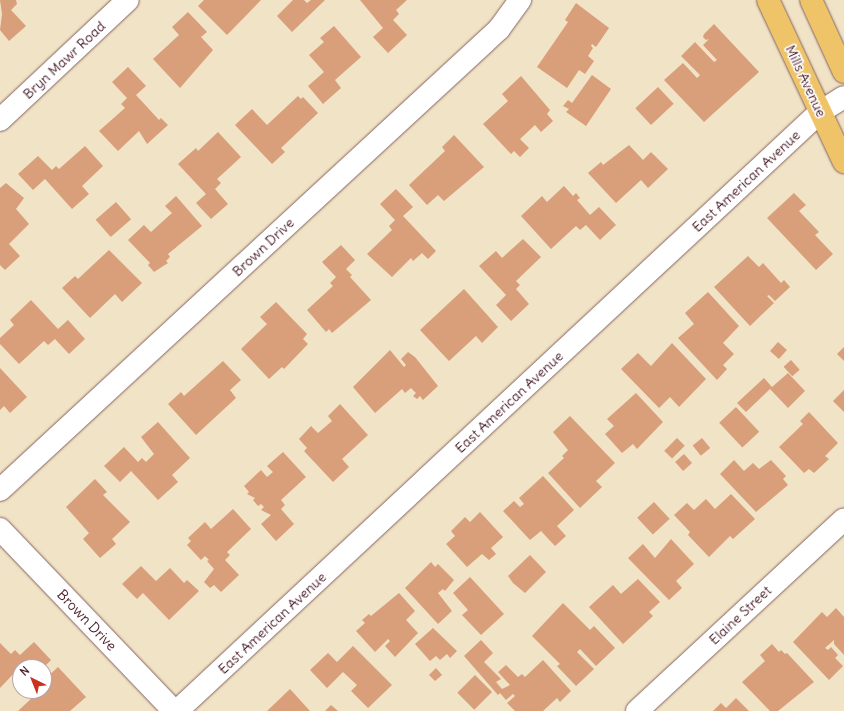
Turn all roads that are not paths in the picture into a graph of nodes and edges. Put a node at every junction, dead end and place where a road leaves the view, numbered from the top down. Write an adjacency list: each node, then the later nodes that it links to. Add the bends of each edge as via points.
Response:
1 (128, 0): 8 (street, Bryn Mawr Road)
2 (520, 0): 10 (street, Brown Drive, via 499,29)
3 (768, 0): 7 (main road, Mills Avenue)
4 (811, 0): 5 (main road)
5 (844, 72)
6 (844, 97): 7 (street, East American Avenue)
7 (820, 112): 9 (main road, Mills Avenue); 14 (street, East American Avenue)
8 (0, 120)
9 (844, 162)
10 (0, 490)
11 (844, 520): 15 (street, Elaine Street)
12 (0, 529): 13 (street, Brown Drive)
13 (174, 711)
14 (177, 711)
15 (636, 711)

